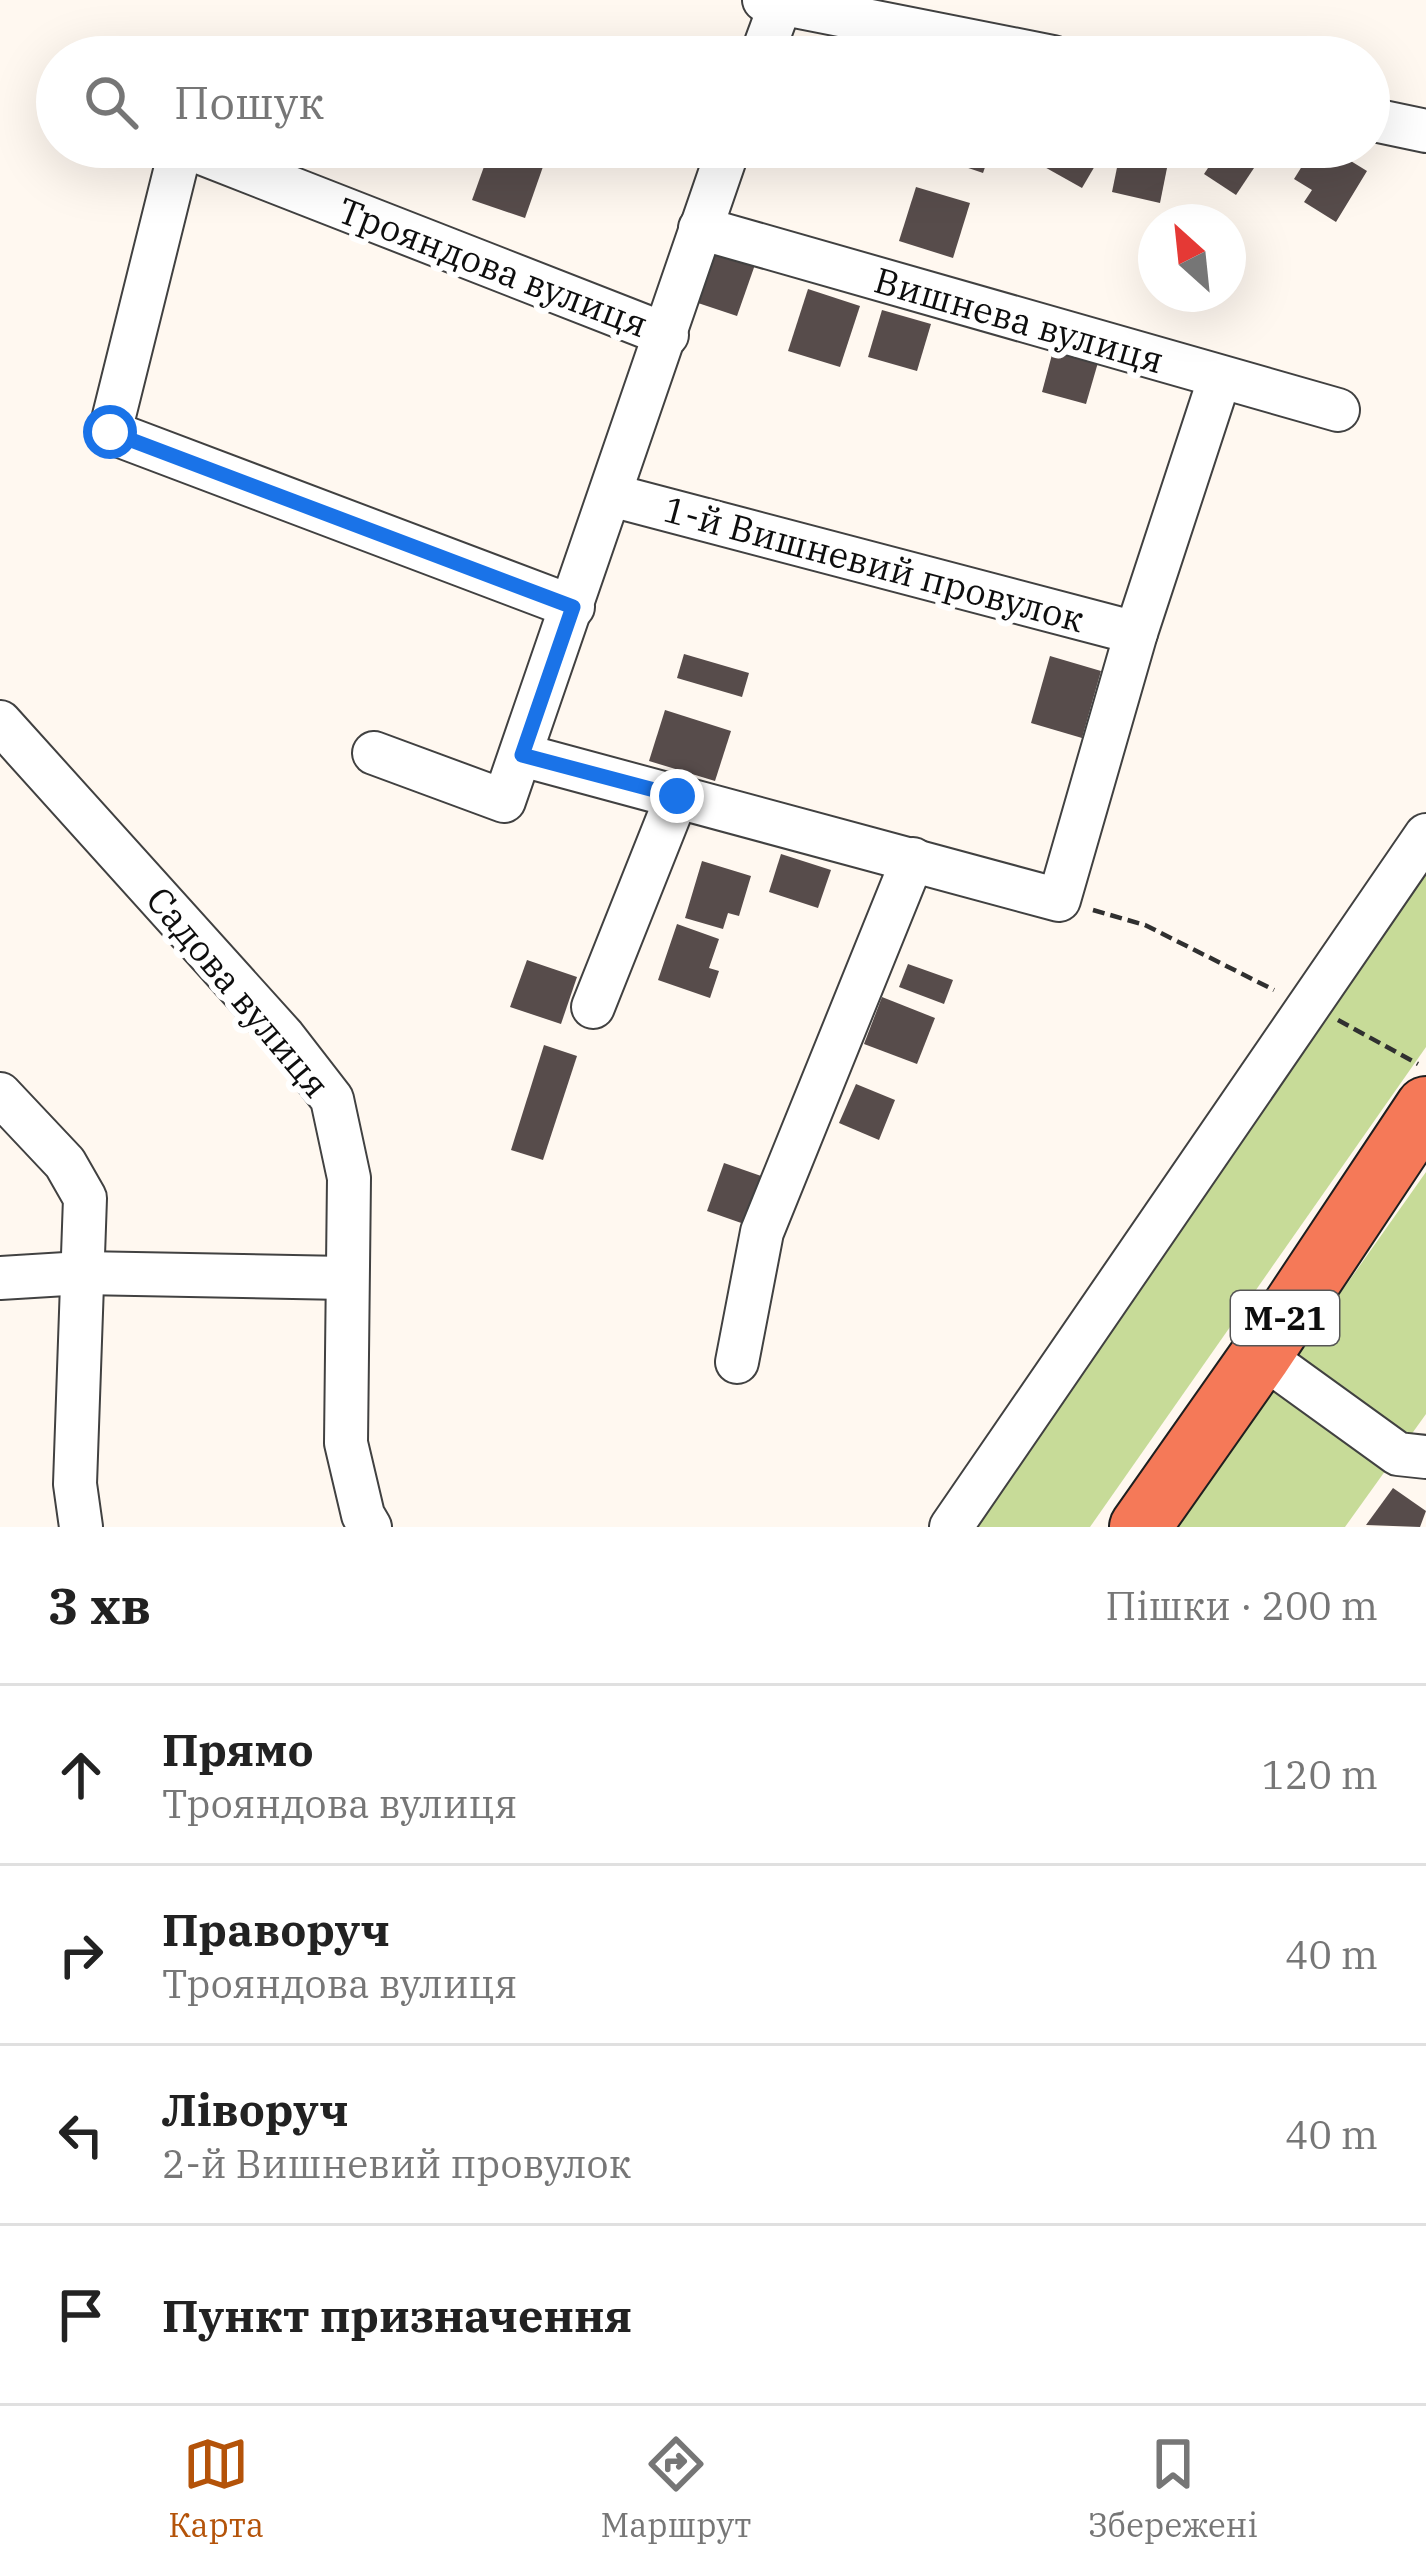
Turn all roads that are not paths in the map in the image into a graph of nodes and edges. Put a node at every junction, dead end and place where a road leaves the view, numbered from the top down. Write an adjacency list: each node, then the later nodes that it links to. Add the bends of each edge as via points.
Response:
1 (776, 1): 2 (street); 3 (street)
2 (767, 36)
3 (949, 36)
4 (1390, 123): 5 (street)
5 (1426, 131)
6 (178, 168): 14 (street, Трояндова вулиця, via 110,432)
7 (237, 168): 10 (street, Трояндова вулиця)
8 (721, 168): 9 (street, Трояндова вулиця)
9 (700, 228): 10 (street, Трояндова вулиця); 11 (street, Вишнева вулиця)
10 (667, 335): 13 (street, Трояндова вулиця)
11 (1220, 377): 12 (street, Вишнева вулиця); 15 (street)
12 (1338, 410)
13 (611, 495): 14 (street, Трояндова вулиця); 15 (street, 1-й Вишневий провулок)
14 (573, 607): 18 (street, Трояндова вулиця)
15 (1136, 634): 21 (street, via 1059,900)
16 (0, 722): 27 (street, Садова вулиця, via 332,1100 349,1178)
17 (374, 753): 18 (street, Трояндова вулиця, via 504,801)
18 (522, 755): 19 (street)
19 (677, 796): 21 (street); 22 (street)
20 (1426, 835): 33 (street)
21 (913, 859): 29 (street, via 762,1232)
22 (593, 1006)
23 (0, 1094): 25 (street, via 86,1198)
24 (1426, 1107): 28 (highway, М-21)
25 (82, 1273): 26 (street); 27 (street); 31 (street, via 75,1484)
26 (0, 1278)
27 (345, 1278): 32 (street, Садова вулиця, via 346,1443)
28 (1261, 1355): 30 (street, via 1398,1454); 34 (highway, М-21)
29 (737, 1362)
30 (1426, 1457)
31 (81, 1527)
32 (370, 1527)
33 (951, 1527)
34 (1140, 1527)

